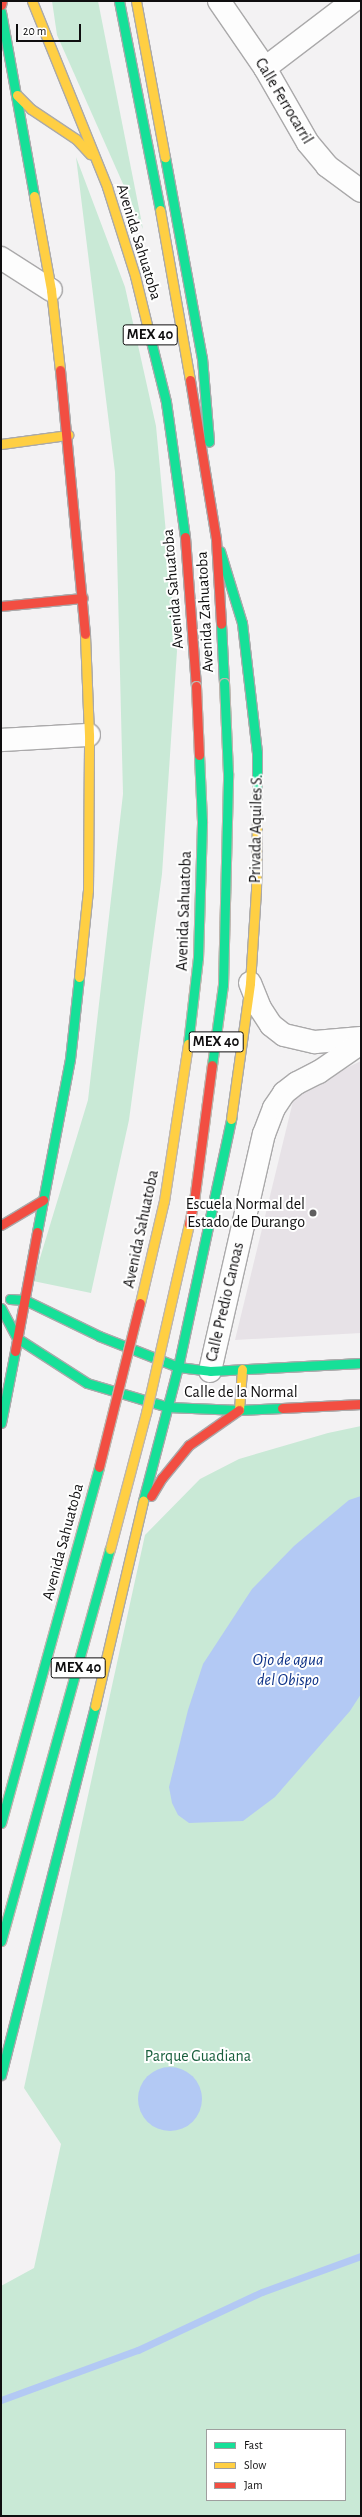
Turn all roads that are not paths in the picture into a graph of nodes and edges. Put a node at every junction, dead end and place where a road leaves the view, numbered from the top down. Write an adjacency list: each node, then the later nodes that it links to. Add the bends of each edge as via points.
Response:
1 (2, 1): 7 (main road)
2 (32, 1): 11 (main road, Avenida Sahuatoba / MEX 40)
3 (119, 1): 17 (main road, Avenida Sahuatoba / MEX 40, via 174,287)
4 (136, 1): 17 (main road, via 202,358)
5 (219, 1): 9 (street, Calle Ferrocarril)
6 (353, 1): 9 (street)
7 (1, 5)
8 (1, 12): 10 (main road)
9 (266, 68): 12 (street, Calle Ferrocarril, via 308,143 327,166)
10 (17, 95): 11 (main road, via 41,117 76,139); 14 (main road)
11 (96, 160): 40 (main road, Avenida Sahuatoba / MEX 40, bridge, via 136,276 166,402 186,545 202,821 198,958 188,1048 164,1200 114,1414)
12 (361, 191)
13 (1, 258): 14 (street)
14 (51, 290): 15 (main road)
15 (68, 435): 16 (main road); 18 (main road)
16 (1, 444)
17 (216, 539): 22 (main road, Privada Aquiles S., via 242,622 257,753 258,845); 41 (main road, Avenida Zahuatoba / MEX 40, bridge, via 228,796 223,985 194,1201 146,1413 67,1708)
18 (83, 598): 19 (main road); 20 (main road)
19 (1, 606)
20 (89, 735): 21 (street); 25 (main road, via 88,890 70,1059)
21 (1, 740)
22 (250, 983): 23 (street, Privada Aquiles S., via 260,1008 271,1025 284,1035 315,1042); 32 (main road, via 229,1130)
23 (361, 1038)
24 (361, 1043): 34 (street, Calle Predio Canoas, via 319,1072 297,1083 284,1093 274,1108 264,1134)
25 (43, 1200): 26 (main road); 28 (main road)
26 (1, 1225)
27 (1, 1299): 28 (main road)
28 (25, 1300): 30 (main road); 32 (main road, Calle de la Normal, via 99,1336)
29 (1, 1308): 30 (main road)
30 (17, 1338): 36 (main road, Calle de la Normal, via 87,1383); 38 (main road)
31 (361, 1364): 33 (main road, Calle de la Normal)
32 (178, 1367): 34 (main road, Calle de la Normal); 36 (main road)
33 (242, 1369): 34 (main road, Calle de la Normal); 37 (main road)
34 (210, 1371)
35 (361, 1404): 37 (main road, Calle de la Normal)
36 (168, 1407): 37 (main road, Calle de la Normal); 39 (main road)
37 (239, 1410): 39 (main road, via 205,1432 189,1446 162,1478)
38 (1, 1423)
39 (140, 1514): 42 (main road, via 74,1795)
40 (1, 1823)
41 (1, 1940)
42 (1, 2075)

